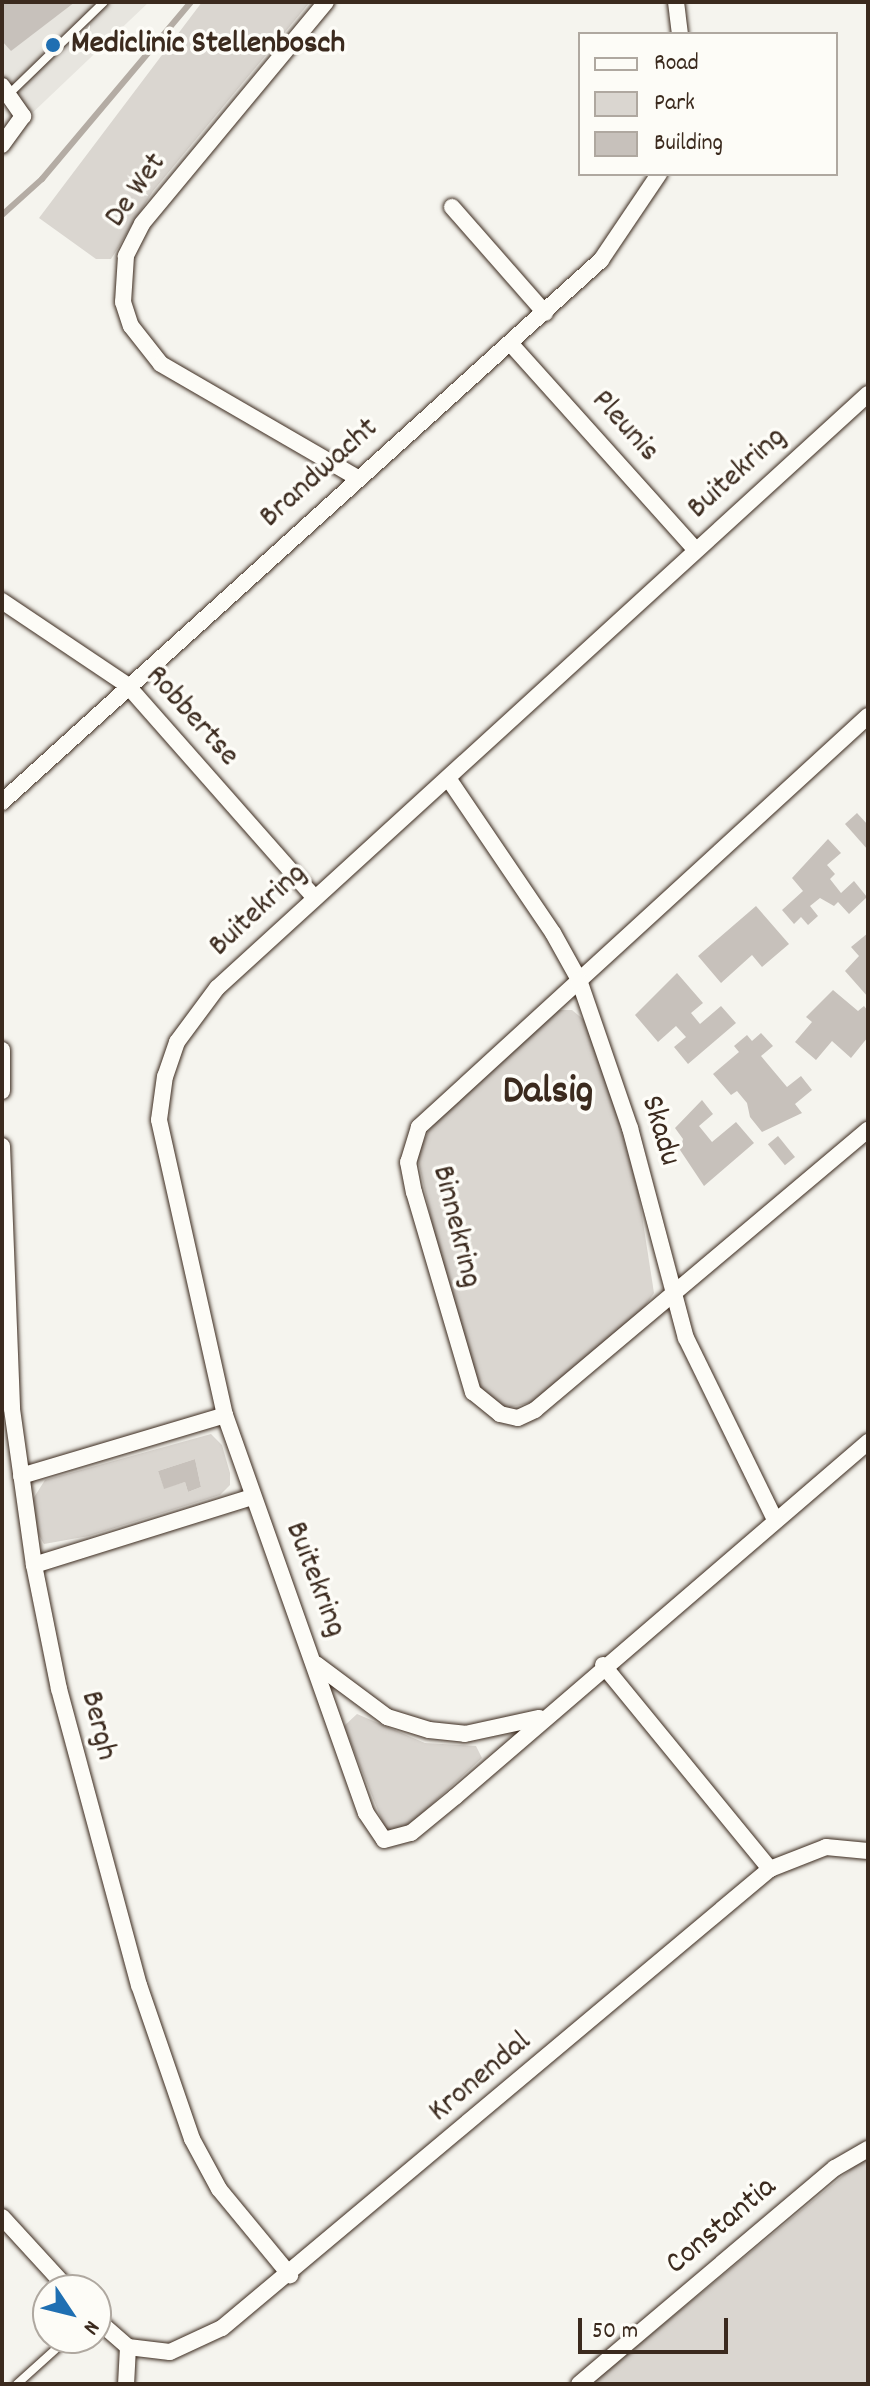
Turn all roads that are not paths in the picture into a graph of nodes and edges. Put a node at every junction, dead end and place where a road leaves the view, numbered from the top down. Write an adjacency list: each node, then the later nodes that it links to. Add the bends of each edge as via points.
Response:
1 (104, 2): 5 (lane)
2 (326, 2): 12 (street, De Wet, via 142,224 121,278 131,326 161,364)
3 (681, 3): 4 (street)
4 (680, 32)
5 (4, 94): 6 (street, via 23,116)
6 (4, 138)
7 (658, 176): 9 (street, Brandwacht, via 601,260)
8 (452, 207): 9 (street)
9 (545, 313): 10 (street, Brandwacht)
10 (510, 343): 12 (street, Brandwacht); 13 (street, Pleunis)
11 (868, 394): 13 (street, Buitekring)
12 (358, 478): 15 (street, Brandwacht)
13 (696, 550): 17 (street, Buitekring)
14 (2, 601): 15 (street, Robbertse)
15 (127, 685): 18 (street, Brandwacht); 19 (street, Robbertse)
16 (868, 716): 20 (street, Binnekring)
17 (448, 778): 19 (street, Buitekring); 20 (street, Skadu)
18 (2, 802)
19 (315, 898): 27 (street, Buitekring, via 197,1011 177,1042 165,1076 159,1120 163,1152)
20 (579, 980): 25 (street, Skadu, via 630,1128); 25 (street, Binnekring, via 433,1110 411,1145 414,1192 473,1392 500,1414 518,1418)
21 (2, 1050): 22 (street)
22 (2, 1091)
23 (868, 1130): 25 (street, Binnekring)
24 (2, 1146): 26 (street, Bergh)
25 (673, 1296): 31 (street, Skadu, via 702,1377)
26 (7, 1410): 29 (street, Bergh)
27 (225, 1415): 29 (street); 30 (street, Buitekring)
28 (868, 1442): 31 (street, Buitekring)
29 (21, 1476): 32 (street, Bergh)
30 (252, 1497): 32 (street); 33 (street, Buitekring)
31 (775, 1520): 34 (street, Buitekring)
32 (34, 1565): 41 (street, Bergh, via 99,1842 185,2120 219,2189)
33 (315, 1663): 35 (street, Buitekring, via 387,1717 429,1730 465,1734); 35 (street, Buitekring, via 366,1813 384,1840 411,1833)
34 (603, 1665): 35 (street, Buitekring); 37 (street)
35 (544, 1716)
36 (868, 1851): 37 (street, Kronendal, via 826,1847)
37 (770, 1869): 41 (street, Kronendal)
38 (868, 2149): 47 (street, Constantia, via 835,2168)
39 (2, 2217): 40 (street)
40 (54, 2274)
41 (290, 2275): 43 (street, Kronendal, via 222,2328 187,2347 154,2354)
42 (112, 2333): 43 (street)
43 (128, 2347): 46 (street)
44 (50, 2354): 45 (lane)
45 (17, 2384)
46 (126, 2384)
47 (579, 2384)

